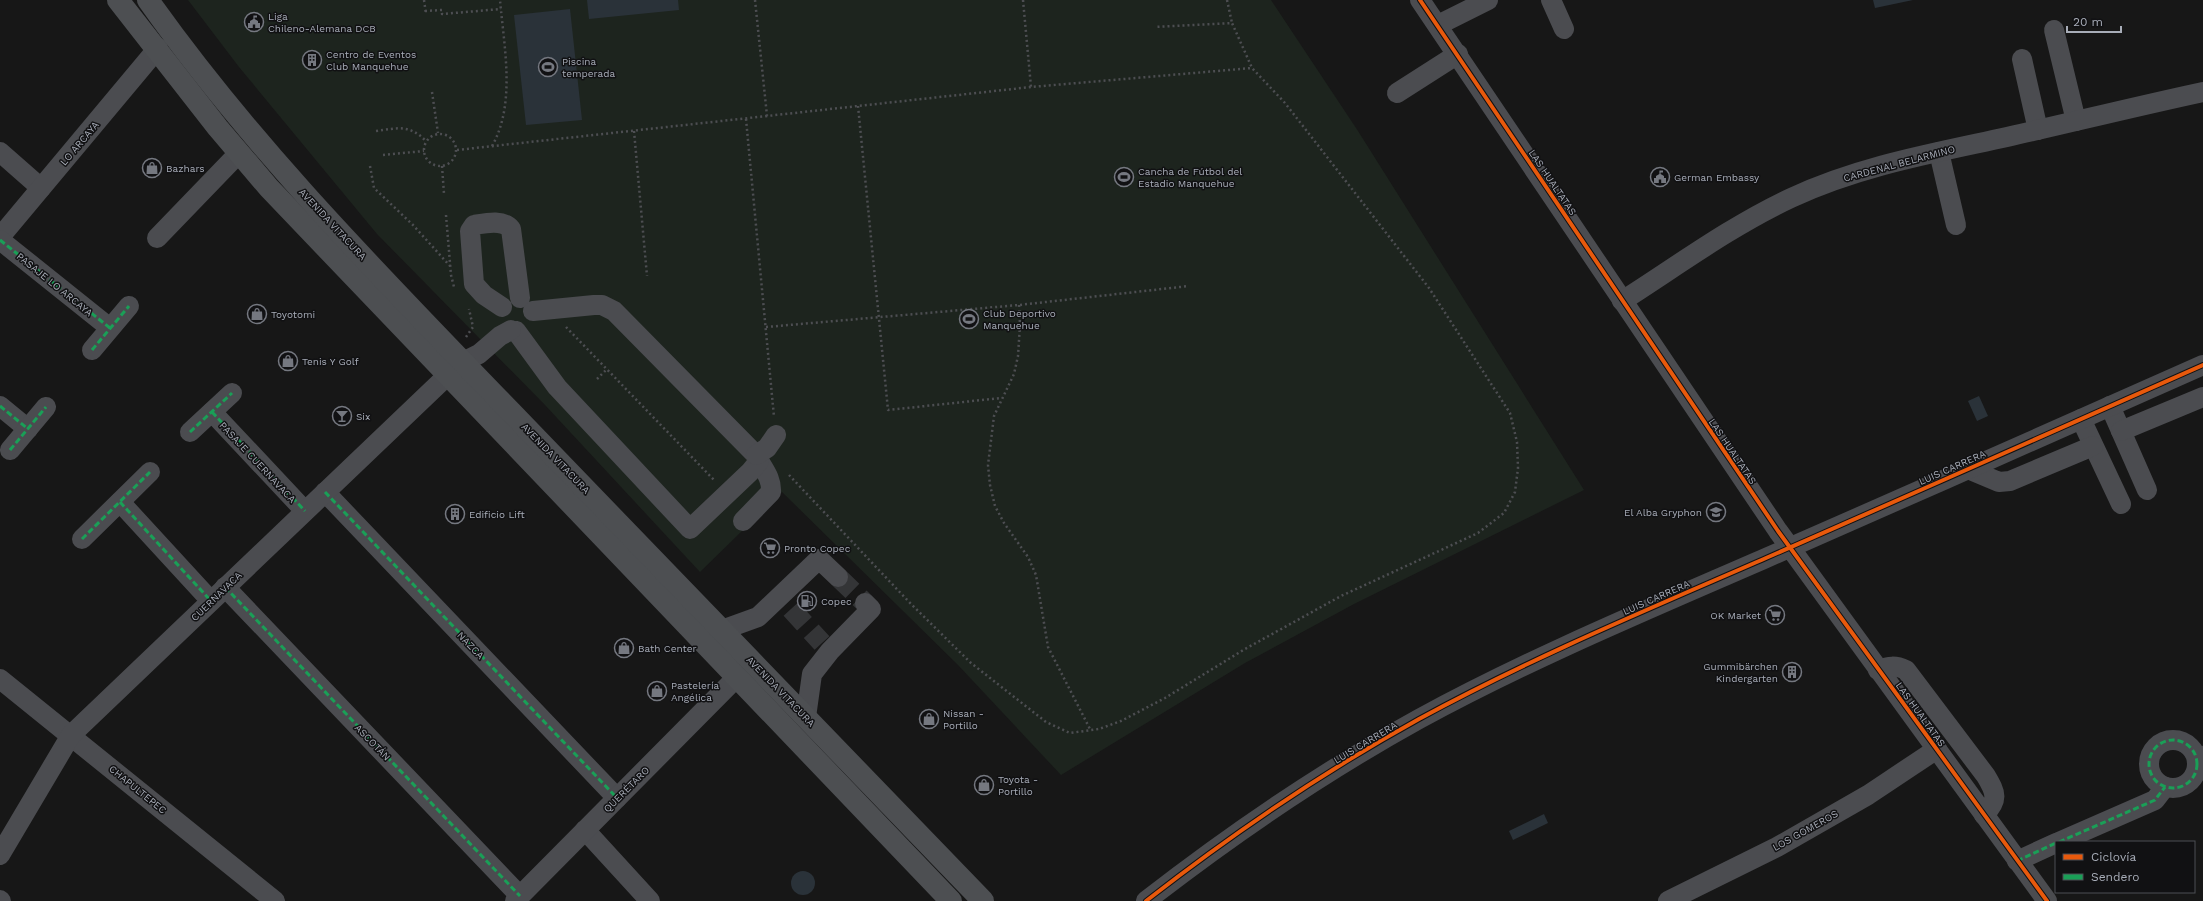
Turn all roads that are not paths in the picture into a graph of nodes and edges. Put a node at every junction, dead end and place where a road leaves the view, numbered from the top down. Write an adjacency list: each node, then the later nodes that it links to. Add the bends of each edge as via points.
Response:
1 (118, 0): 9 (main road, AVENIDA VITACURA)
2 (148, 0): 30 (main road, AVENIDA VITACURA, via 258,141)
3 (1420, 0): 6 (street, LAS HUALTATAS)
4 (1488, 0): 6 (street)
5 (1551, 0): 7 (street)
6 (1438, 25): 10 (street, LAS HUALTATAS)
7 (1564, 29)
8 (2054, 30): 14 (street)
9 (158, 48): 18 (main road, AVENIDA VITACURA); 19 (street, LO ARCAYA)
10 (1458, 54): 13 (street); 23 (street, LAS HUALTATAS)
11 (2022, 59): 15 (street)
12 (2203, 92): 14 (street, CARDENAL BELARMINO)
13 (1397, 93)
14 (2076, 121): 15 (street, CARDENAL BELARMINO)
15 (2038, 130): 17 (street, CARDENAL BELARMINO)
16 (0, 152): 19 (street)
17 (1939, 152): 20 (street); 23 (street, CARDENAL BELARMINO, via 1838,179 1792,198 1752,218)
18 (239, 153): 22 (street); 30 (main road, AVENIDA VITACURA, via 295,216)
19 (41, 188): 21 (street, LO ARCAYA)
20 (1956, 225)
21 (0, 238): 27 (street, PASAJE LO ARCAYA)
22 (157, 238)
23 (1622, 301): 56 (street, LAS HUALTATAS)
24 (129, 306): 27 (street)
25 (535, 306): 26 (street, via 510,299); 26 (street, via 534,319 527,328); 26 (street, via 512,229 504,224 474,225 470,231 474,284); 46 (street, via 610,307)
26 (504, 317): 30 (street, CUERNAVACA, via 472,347); 31 (street)
27 (110, 328): 28 (street)
28 (92, 350)
29 (2203, 365): 35 (street, LUIS CARRERA)
30 (456, 368): 50 (street, CUERNAVACA); 61 (main road, AVENIDA VITACURA); 63 (main road, AVENIDA VITACURA)
31 (545, 371): 39 (street, via 572,389); 46 (street, via 588,421 690,529 726,494)
32 (232, 393): 37 (street, PASAJE CUERNAVACA)
33 (2203, 397): 41 (street)
34 (0, 406): 40 (street)
35 (2110, 406): 38 (street, LUIS CARRERA); 41 (street)
36 (46, 407): 40 (street)
37 (212, 412): 42 (street, PASAJE CUERNAVACA); 53 (street, PASAJE CUERNAVACA)
38 (2081, 419): 44 (street); 47 (street, LUIS CARRERA)
39 (604, 420)
40 (28, 429): 45 (street)
41 (2121, 431): 49 (street)
42 (190, 432)
43 (776, 435): 46 (street)
44 (2094, 446): 47 (street, via 2010,480 1999,482); 52 (street)
45 (10, 450)
46 (757, 458): 54 (street, via 770,480 771,492)
47 (1968, 469): 56 (street, LUIS CARRERA)
48 (150, 472): 51 (street)
49 (2147, 490)
50 (325, 492): 53 (street, CUERNAVACA); 70 (street, NAZCA)
51 (120, 502): 55 (street); 59 (street)
52 (2120, 504)
53 (305, 511): 58 (street, CUERNAVACA)
54 (743, 521)
55 (82, 539)
56 (1790, 547): 62 (street, LAS HUALTATAS); 82 (street, LUIS CARRERA, via 1550,654 1419,719 1254,821)
57 (838, 577): 61 (street, via 819,559 786,603 758,617)
58 (226, 587): 59 (street, CUERNAVACA); 77 (street, ASCOTÁN)
59 (211, 601): 66 (street, CUERNAVACA)
60 (865, 603): 65 (street, via 871,609 826,647 812,674)
61 (722, 630): 65 (main road, AVENIDA VITACURA)
62 (1878, 670): 68 (street, LAS HUALTATAS); 71 (street, via 1897,666 1906,670 1986,776 1993,787 1995,798 1991,808)
63 (737, 677): 70 (street, QUERÉTARO); 80 (main road, AVENIDA VITACURA)
64 (0, 679): 66 (street, CHAPULTEPEC)
65 (806, 717): 81 (main road, AVENIDA VITACURA)
66 (71, 735): 75 (street, CUERNAVACA); 78 (street, CHAPULTEPEC)
67 (2198, 748): 69 (street, via 2198,764 2193,779 2180,788); 69 (street, via 2178,740 2166,742 2155,748 2149,762 2150,770 2158,784)
68 (1937, 749): 71 (street, LAS HUALTATAS); 83 (street, LOS GOMEROS, via 1868,795 1777,846)
69 (2165, 787): 73 (street, via 2155,800)
70 (617, 798): 72 (street, QUERÉTARO)
71 (1984, 815): 76 (street, LAS HUALTATAS)
72 (585, 830): 77 (street, QUERÉTARO); 79 (street)
73 (2062, 841)
74 (2055, 844): 76 (street)
75 (0, 855)
76 (2017, 861): 84 (street, LAS HUALTATAS)
77 (518, 899)
78 (275, 901)
79 (650, 901)
80 (951, 901)
81 (983, 901)
82 (1146, 901)
83 (1668, 901)
84 (2047, 901)

